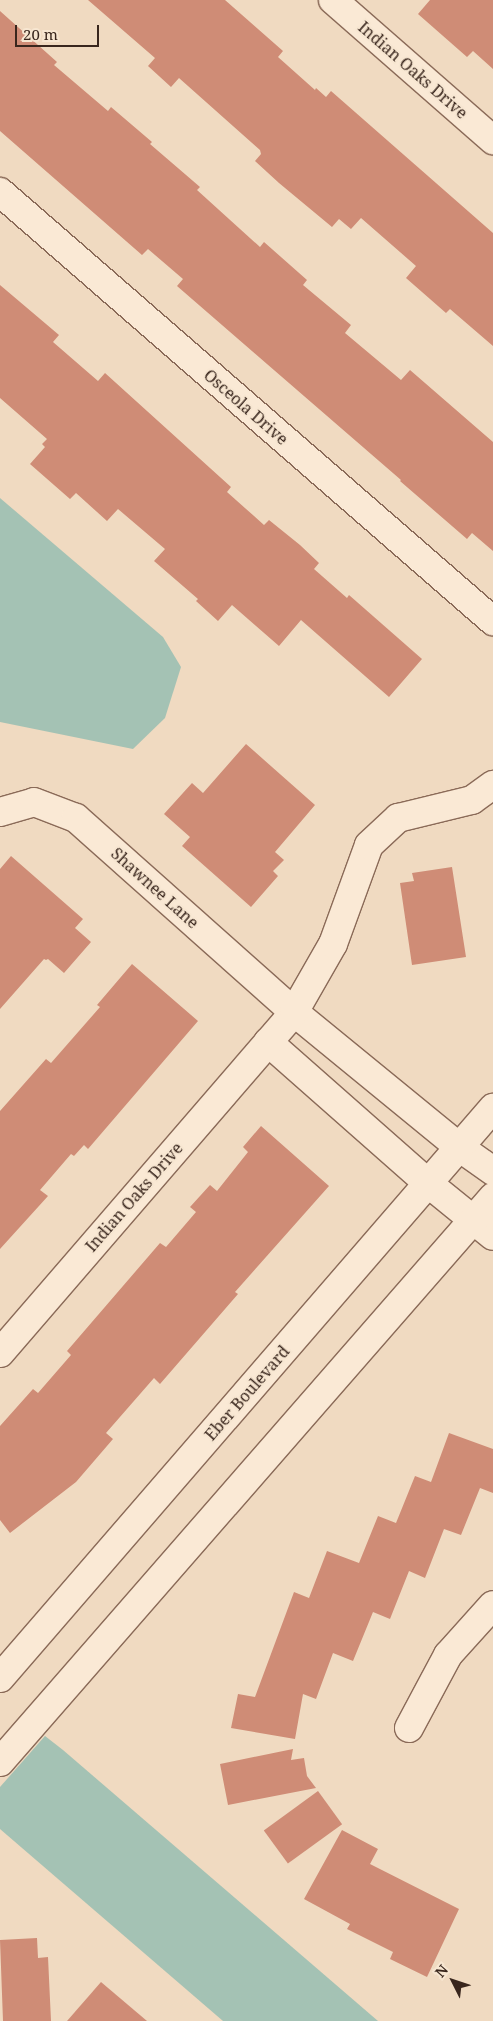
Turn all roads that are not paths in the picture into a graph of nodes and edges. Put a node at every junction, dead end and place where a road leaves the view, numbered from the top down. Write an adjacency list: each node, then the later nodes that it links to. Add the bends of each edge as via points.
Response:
1 (333, 0): 2 (street, Indian Oaks Drive)
2 (493, 140)
3 (0, 192): 4 (street, Osceola Drive)
4 (493, 621)
5 (493, 785): 7 (street, Indian Oaks Drive, via 472,800 398,818 369,845 333,944)
6 (0, 812): 7 (street, Shawnee Lane, via 34,802 76,818)
7 (294, 1012): 8 (street, Indian Oaks Drive); 9 (street)
8 (268, 1042): 10 (street); 17 (street, Indian Oaks Drive)
9 (358, 1065): 10 (street); 12 (street)
10 (330, 1097): 14 (street)
11 (493, 1108): 12 (street, Eber Boulevard)
12 (460, 1147): 13 (street); 14 (street, Eber Boulevard)
13 (493, 1171)
14 (429, 1184): 16 (street); 19 (street, Eber Boulevard)
15 (493, 1197): 16 (street)
16 (483, 1228): 21 (street)
17 (0, 1353)
18 (493, 1605): 20 (street, via 448,1655)
19 (0, 1678)
20 (409, 1728)
21 (0, 1762)

